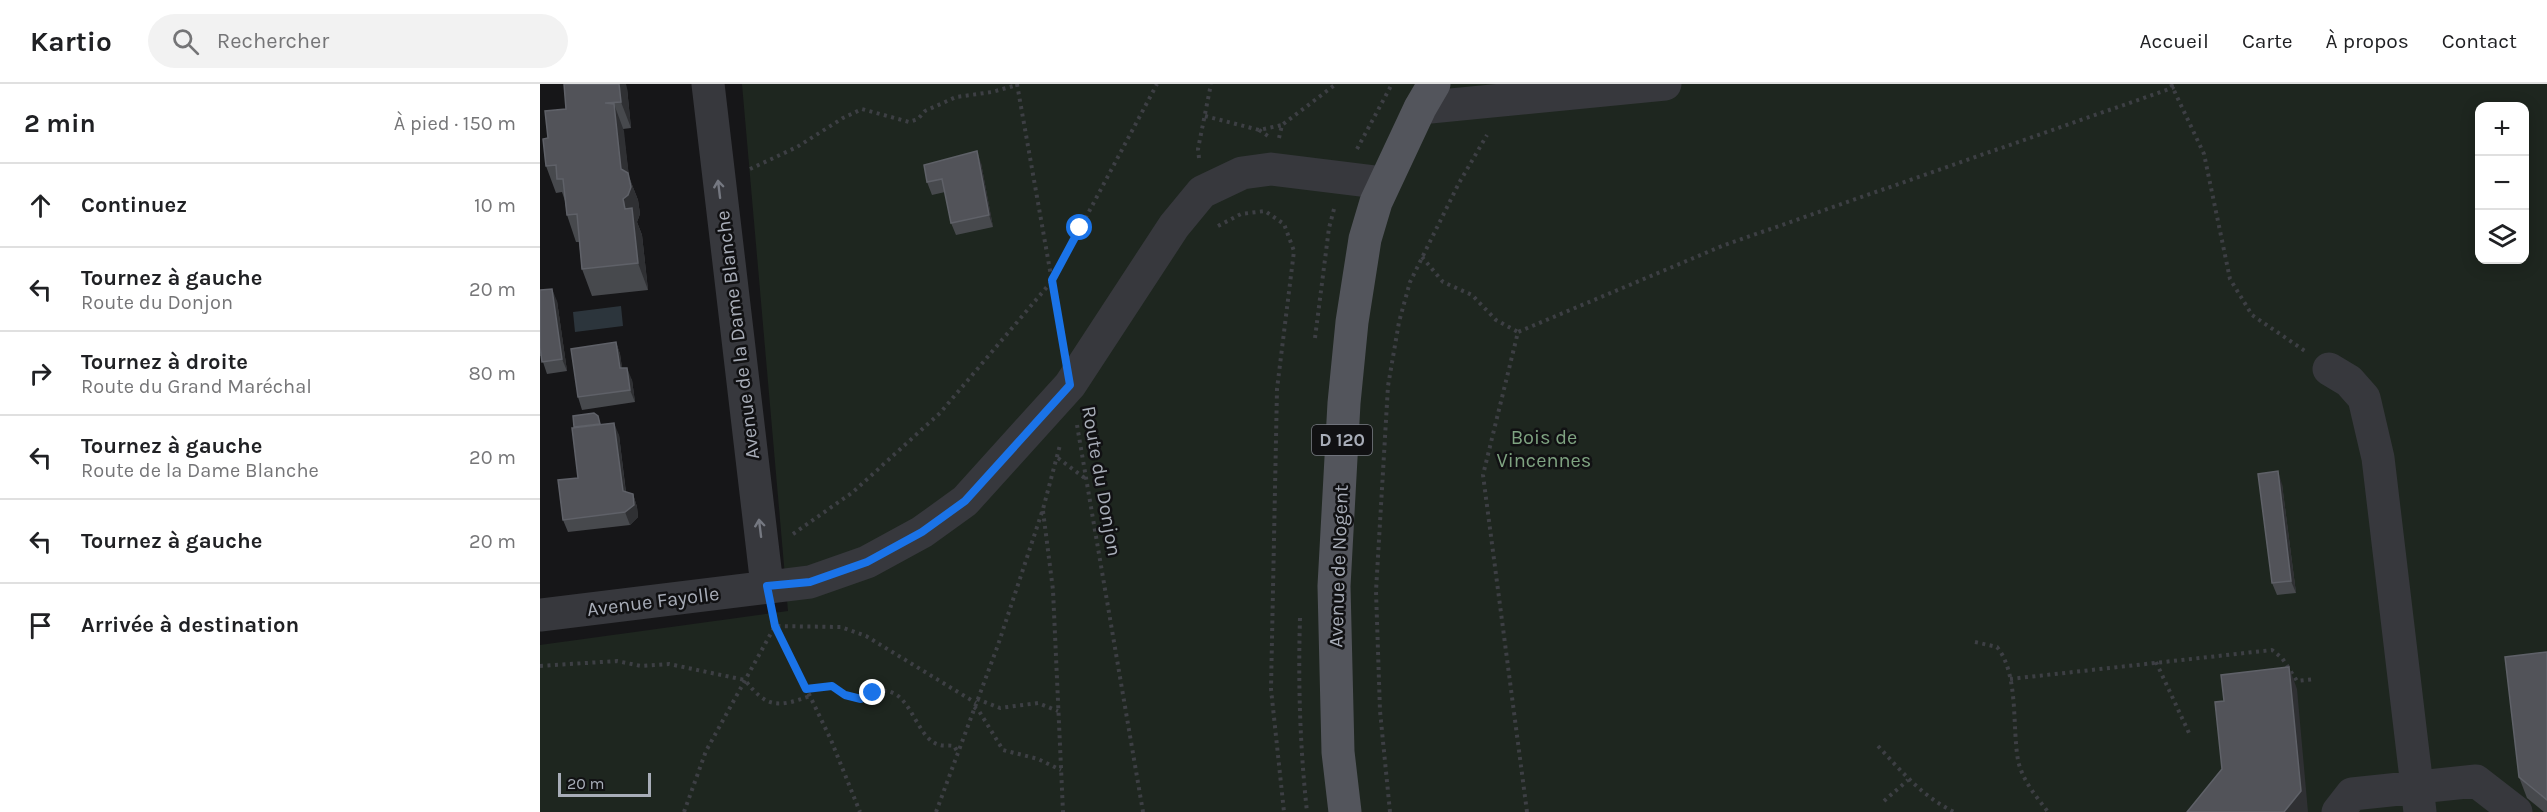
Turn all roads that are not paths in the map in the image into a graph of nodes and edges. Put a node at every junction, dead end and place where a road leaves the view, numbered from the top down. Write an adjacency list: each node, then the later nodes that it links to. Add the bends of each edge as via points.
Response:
1 (708, 84): 6 (street, Avenue de la Dame Blanche, one-way to 1)
2 (1665, 84): 3 (street, via 1508,98)
3 (1427, 96): 4 (main road, Avenue de Nogent / D 120)
4 (1384, 183): 6 (street, Avenue Fayolle, via 1272,169 1242,173 1202,192 1174,226 1070,385 965,501 922,532 855,566 810,582); 9 (main road, Avenue de Nogent / D 120, via 1365,239 1344,403 1334,585 1338,752)
5 (2329, 369): 8 (street, via 2349,381 2364,398 2378,458)
6 (767, 586): 7 (street, Avenue Fayolle)
7 (540, 615)
8 (2419, 799): 10 (street, via 2352,794); 11 (street, via 2476,781)
9 (1345, 812)
10 (2338, 812)
11 (2516, 812)

